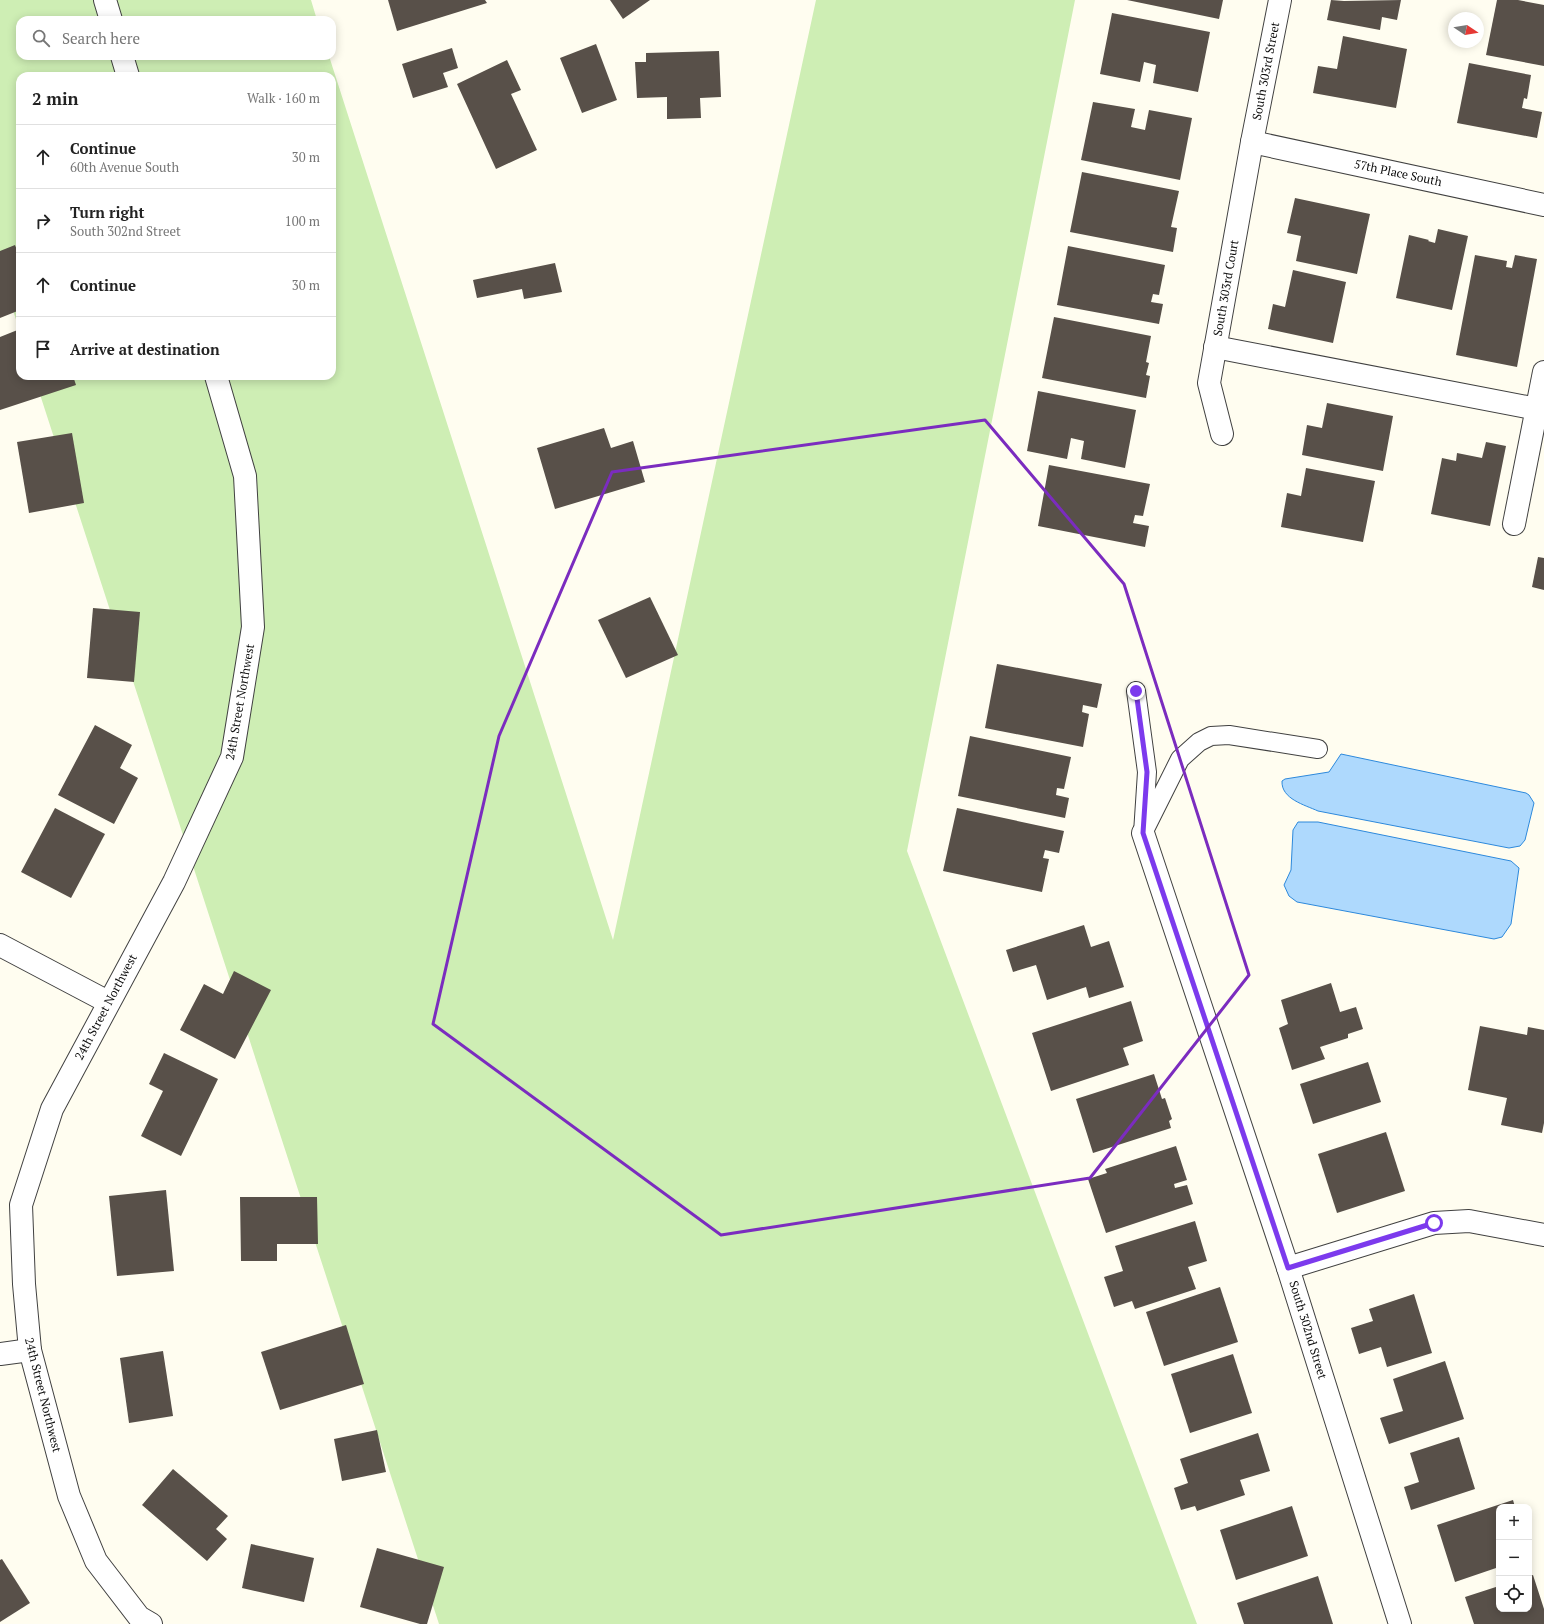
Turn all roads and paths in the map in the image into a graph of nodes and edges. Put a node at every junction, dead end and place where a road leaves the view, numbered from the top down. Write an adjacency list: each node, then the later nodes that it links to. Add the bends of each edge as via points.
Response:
1 (105, 0): 3 (street)
2 (1280, 0): 6 (street, South 303rd Street)
3 (110, 16)
4 (123, 60): 5 (street)
5 (127, 72)
6 (1252, 142): 7 (street, 57th Place South); 8 (street, South 303rd Court)
7 (1544, 205)
8 (1215, 347): 11 (street); 12 (street, South 303rd Court, via 1209,383)
9 (1544, 372): 11 (street)
10 (217, 380): 18 (street, 24th Street Northwest, via 245,476 253,628 232,757 174,882)
11 (1537, 409): 13 (street)
12 (1222, 434)
13 (1514, 524)
14 (1136, 691): 16 (lane, via 1147,772)
15 (1318, 749): 16 (lane, via 1229,735 1211,736 1199,742 1180,759)
16 (1143, 833): 20 (street, South 302nd Street)
17 (0, 945): 18 (street)
18 (108, 1002): 21 (street, 24th Street Northwest, via 52,1109 21,1205)
19 (1544, 1235): 20 (street, via 1469,1221 1434,1223)
20 (1288, 1268): 24 (street, South 302nd Street)
21 (30, 1350): 22 (street); 23 (street, 24th Street Northwest, via 69,1496 96,1561 139,1617)
22 (0, 1354)
23 (151, 1624)
24 (1400, 1624)

